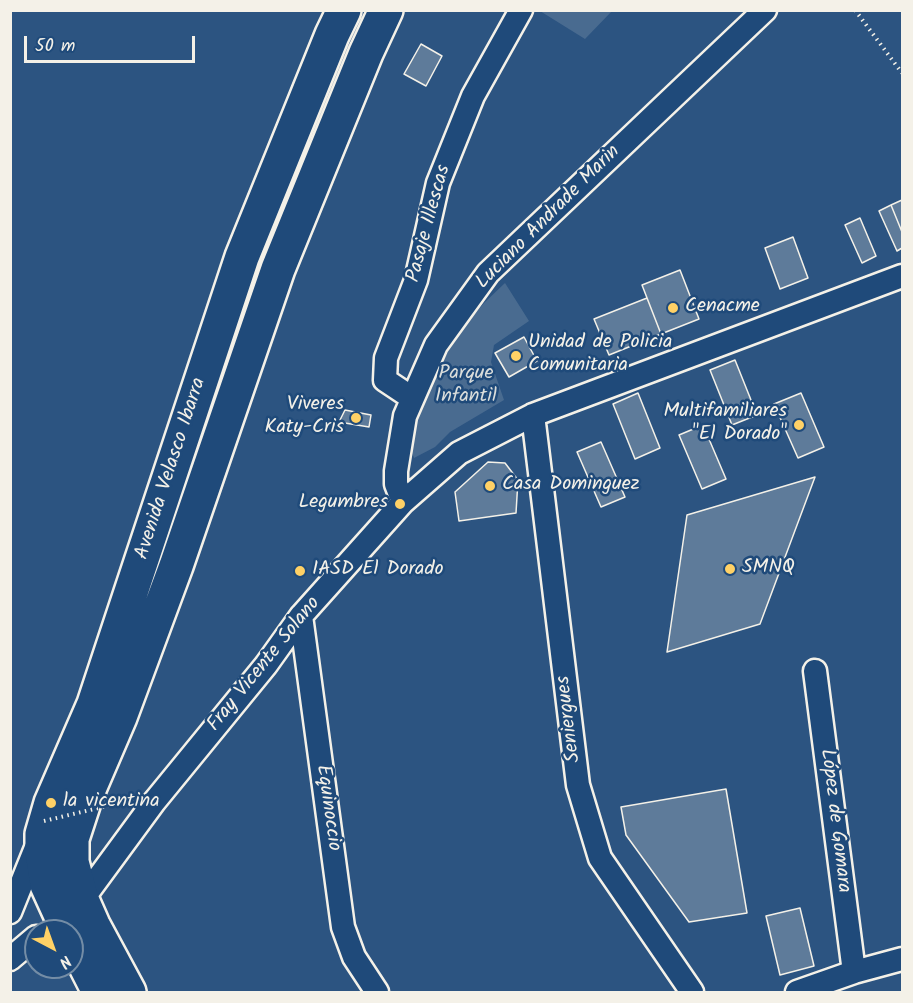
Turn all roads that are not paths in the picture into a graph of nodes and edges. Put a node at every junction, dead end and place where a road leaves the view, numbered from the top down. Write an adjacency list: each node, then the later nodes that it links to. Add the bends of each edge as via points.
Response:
1 (345, 10): 11 (main road, Avenida Velasco Ibarra, via 242,257 94,704)
2 (386, 10): 14 (main road, Avenida Velasco Ibarra, via 278,269 176,566 86,796 72,839)
3 (521, 10): 6 (street, Pasaje Illescas, via 474,96 438,183 416,280 386,358 385,380)
4 (765, 10): 6 (street, Luciano Andrade Marin, via 488,273 436,345)
5 (903, 276): 7 (street, Fray Vicente Solano)
6 (412, 398): 8 (street, Luciano Andrade Marin, via 396,471)
7 (533, 415): 8 (street, Fray Vicente Solano, via 459,453); 25 (street, Seniergues, via 578,785 589,828 600,858)
8 (403, 501): 9 (street, Fray Vicente Solano)
9 (301, 616): 15 (street, Fray Vicente Solano, via 266,665 154,801); 24 (street, Equinoccio, via 344,927 354,957)
10 (814, 671): 21 (street, López de Gomara)
11 (43, 828): 12 (street); 13 (main road, Avenida Velasco Ibarra, via 42,852 48,885)
12 (10, 912)
13 (63, 919)
14 (65, 919)
15 (68, 919)
16 (84, 924): 23 (main road, via 93,925)
17 (24, 947): 18 (street)
18 (10, 959)
19 (903, 959): 21 (street)
20 (84, 962): 22 (main road, Avenida Velasco Ibarra)
21 (854, 972): 26 (street)
22 (99, 993)
23 (129, 993)
24 (377, 993)
25 (692, 993)
26 (798, 993)

